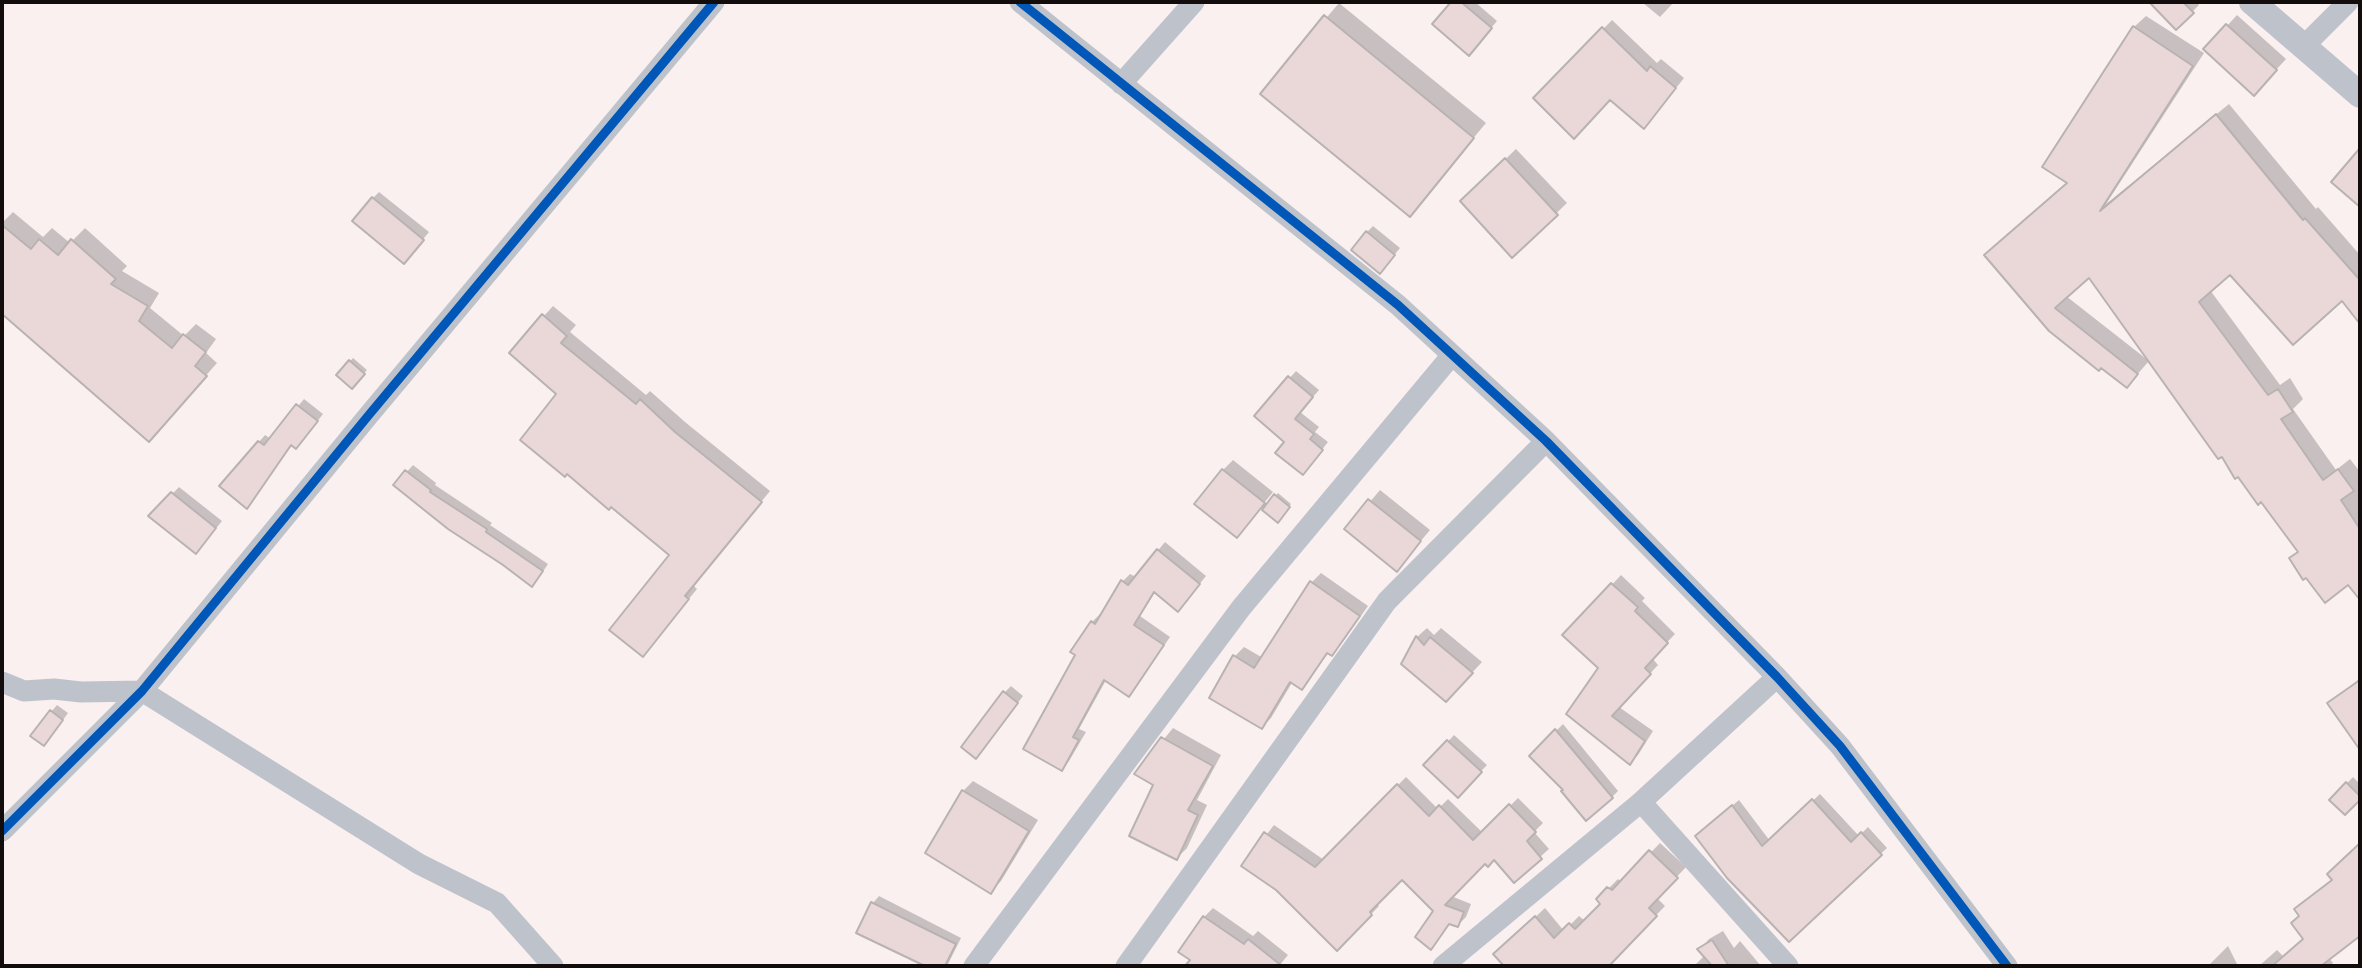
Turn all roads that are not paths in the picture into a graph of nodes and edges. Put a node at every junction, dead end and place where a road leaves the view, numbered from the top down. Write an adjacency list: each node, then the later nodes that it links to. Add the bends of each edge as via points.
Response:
1 (714, 2): 13 (street)
2 (1020, 2): 7 (street)
3 (1194, 2): 7 (street)
4 (2252, 2): 6 (street)
5 (2348, 2): 6 (street)
6 (2304, 46): 8 (street)
7 (1121, 84): 9 (street, via 1398,305)
8 (2360, 95)
9 (1452, 355): 10 (street); 17 (street, via 1241,608)
10 (1546, 441): 11 (street); 18 (street, via 1387,601)
11 (1777, 677): 14 (street); 21 (street, via 1840,746)
12 (2, 682): 13 (street, via 24,691)
13 (142, 691): 15 (street); 16 (street, via 419,864 497,902)
14 (1641, 802): 19 (street); 20 (street)
15 (2, 831)
16 (553, 966)
17 (974, 966)
18 (1126, 966)
19 (1443, 966)
20 (1788, 966)
21 (2007, 966)

